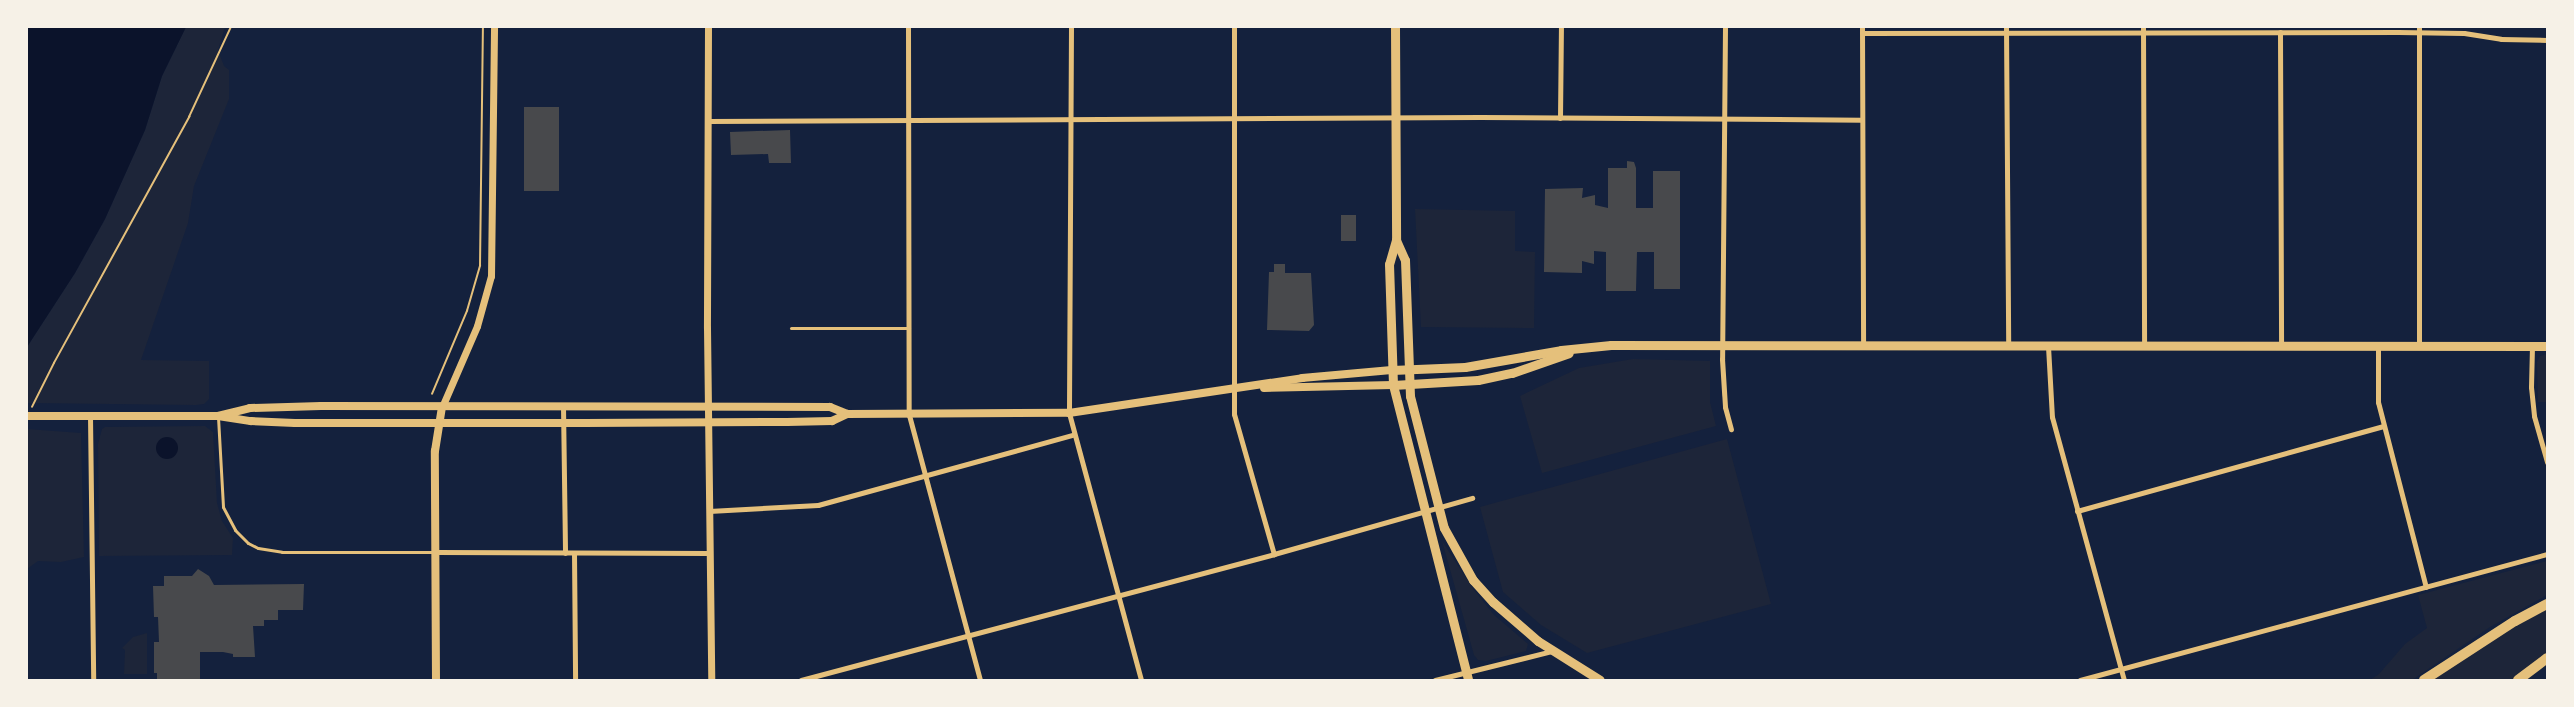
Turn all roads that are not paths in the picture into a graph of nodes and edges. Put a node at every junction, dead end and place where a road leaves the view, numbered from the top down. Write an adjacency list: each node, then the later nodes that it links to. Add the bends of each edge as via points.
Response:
1 (494, 27): 42 (street, via 491,276 477,326)
2 (708, 27): 21 (street)
3 (908, 27): 22 (street)
4 (1071, 27): 19 (street)
5 (1234, 27): 15 (street)
6 (1395, 27): 16 (main road)
7 (1561, 27): 17 (street)
8 (1725, 27): 18 (street)
9 (1862, 30): 10 (street); 20 (street)
10 (2006, 30): 11 (street); 35 (street)
11 (2143, 30): 13 (street); 30 (street)
12 (2419, 30): 13 (street); 14 (street); 28 (street)
13 (2280, 32): 31 (street)
14 (2547, 40)
15 (1233, 118): 16 (street); 19 (street); 41 (street)
16 (1395, 118): 17 (street); 23 (main road)
17 (1560, 118): 18 (street)
18 (1724, 118): 20 (street); 26 (street)
19 (1070, 119): 22 (street); 46 (street)
20 (1862, 120): 34 (street)
21 (708, 121): 22 (street); 44 (street)
22 (907, 121): 25 (street)
23 (1396, 240): 37 (main road, via 1389,264); 38 (main road, via 1405,260)
24 (791, 328): 25 (lane)
25 (909, 328): 48 (street)
26 (1722, 345): 34 (main road); 36 (main road); 55 (street, via 1725,407)
27 (2378, 345): 28 (main road); 31 (main road); 54 (street, via 2378,402)
28 (2419, 345): 32 (main road)
29 (2048, 346): 30 (main road); 35 (main road); 62 (street, via 2051,410)
30 (2144, 346): 31 (main road)
31 (2281, 346)
32 (2532, 346): 33 (main road); 57 (street, via 2534,416)
33 (2547, 346)
34 (1863, 347): 35 (main road)
35 (2008, 347)
36 (1593, 348): 38 (main road, via 1466,367); 40 (main road, via 1478,380)
37 (1392, 370): 38 (main road); 39 (main road); 41 (main road)
38 (1410, 370): 40 (main road)
39 (1393, 385): 40 (main road); 41 (main road); 61 (main road)
40 (1410, 385): 60 (main road)
41 (1233, 389): 46 (main road); 68 (street, via 1234,414)
42 (442, 406): 43 (main road); 50 (main road, via 250,408); 51 (main road)
43 (563, 406): 44 (main road); 53 (street)
44 (708, 407): 47 (main road, via 830,407); 52 (street)
45 (29, 412): 49 (main road)
46 (1070, 413): 48 (main road); 56 (street)
47 (847, 414): 48 (main road); 52 (main road, via 832,421)
48 (909, 415): 58 (street)
49 (90, 416): 50 (main road); 78 (street)
50 (218, 416): 51 (main road, via 284,422); 64 (lane, via 223,507 235,530 248,543 282,552)
51 (438, 422): 53 (main road); 64 (main road)
52 (708, 422): 53 (main road); 63 (street)
53 (563, 423): 65 (street)
54 (2383, 426): 62 (street); 70 (street)
55 (1731, 429)
56 (1073, 435): 58 (street); 71 (street)
57 (2547, 462)
58 (925, 477): 63 (street, via 809,506); 73 (street)
59 (1472, 498): 60 (street)
60 (1439, 507): 61 (street); 74 (main road, via 1444,528 1473,580)
61 (1424, 511): 68 (street); 77 (main road)
62 (2078, 511): 76 (street)
63 (709, 512): 67 (street)
64 (436, 552): 65 (street); 79 (main road)
65 (566, 553): 66 (street)
66 (573, 553): 67 (street); 80 (street)
67 (709, 553): 81 (street)
68 (1274, 554): 71 (street)
69 (2547, 554): 70 (street)
70 (2426, 587): 76 (street)
71 (1117, 596): 73 (street); 84 (street)
72 (2547, 604): 89 (highway)
73 (968, 636): 82 (street); 83 (street)
74 (1552, 651): 77 (street); 86 (main road)
75 (2547, 658): 90 (highway)
76 (2121, 669): 87 (street); 88 (street)
77 (1467, 676): 85 (street)
78 (93, 680)
79 (436, 680)
80 (575, 680)
81 (711, 680)
82 (801, 680)
83 (980, 680)
84 (1141, 680)
85 (1435, 680)
86 (1600, 680)
87 (2080, 680)
88 (2124, 680)
89 (2424, 680)
90 (2518, 680)

